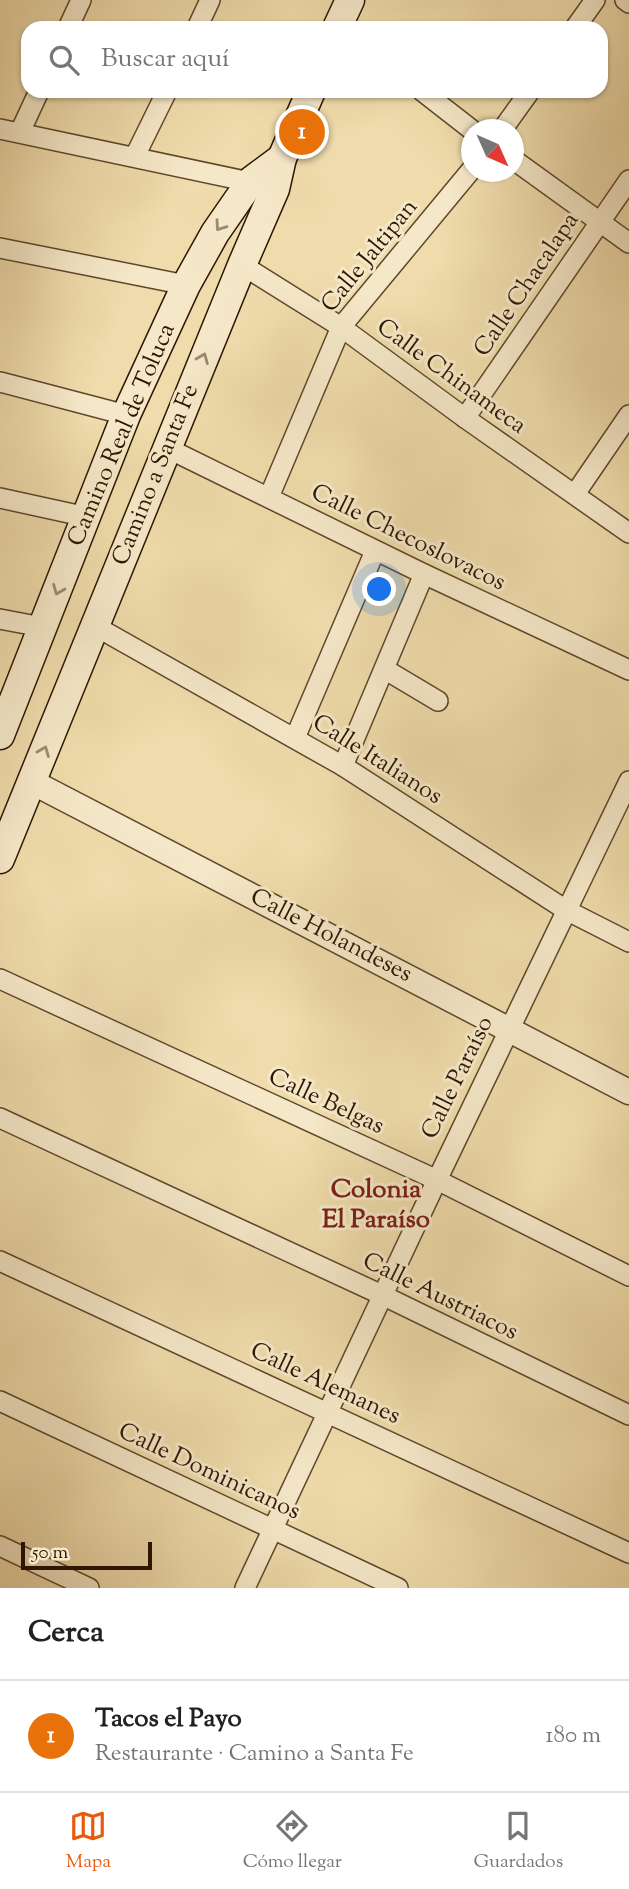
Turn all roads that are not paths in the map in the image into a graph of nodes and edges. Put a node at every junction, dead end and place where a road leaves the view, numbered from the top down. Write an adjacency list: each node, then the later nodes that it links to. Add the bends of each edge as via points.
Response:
1 (81, 0): 7 (street)
2 (210, 0): 8 (street)
3 (350, 0): 9 (main road)
4 (595, 0): 10 (street)
5 (625, 0): 6 (street)
6 (629, 3)
7 (71, 21)
8 (200, 21)
9 (341, 21)
10 (580, 21)
11 (36, 98): 19 (street)
12 (164, 98): 20 (street)
13 (308, 98): 24 (main road, Camino Real de Toluca, via 282,158)
14 (431, 98): 17 (street)
15 (525, 98): 16 (street)
16 (510, 119)
17 (461, 121)
18 (0, 129): 19 (street)
19 (20, 132): 20 (street)
20 (135, 156): 24 (street)
21 (524, 168): 25 (street)
22 (629, 180): 25 (street, Calle Chacalapa)
23 (461, 181): 30 (street, Calle Jaltipan)
24 (263, 186): 28 (main road, Camino a Santa Fe); 29 (main road, Camino Real de Toluca, one-way to 29, via 215,233)
25 (600, 221): 26 (street); 34 (street, Calle Chacalapa)
26 (629, 243)
27 (0, 248): 29 (street)
28 (242, 265): 30 (street, Calle Chinameca); 35 (main road, Camino a Santa Fe, one-way to 28)
29 (186, 285): 32 (main road, Camino Real de Toluca)
30 (341, 327): 34 (street, Calle Chinameca); 37 (street, Calle Jaltipan)
31 (0, 382): 32 (street)
32 (126, 415): 39 (main road, Camino Real de Toluca)
33 (629, 415): 36 (street)
34 (465, 418): 36 (street, Calle Chinameca)
35 (167, 448): 37 (street, Calle Checoslovacos); 44 (main road, Camino a Santa Fe)
36 (575, 494): 40 (street, Calle Chinameca)
37 (269, 497): 41 (street, Calle Checoslovacos)
38 (0, 498): 39 (street)
39 (86, 517): 45 (main road, Camino Real de Toluca, one-way to 45)
40 (629, 533)
41 (375, 551): 42 (street, Calle Checoslovacos); 50 (street)
42 (424, 574): 46 (street); 47 (street, Calle Checoslovacos)
43 (0, 619): 45 (street)
44 (94, 626): 50 (street, Calle Italianos); 52 (main road, Camino a Santa Fe, one-way to 44)
45 (42, 627): 49 (main road, Camino Real de Toluca)
46 (386, 670): 48 (street); 51 (street)
47 (629, 670)
48 (438, 701)
49 (0, 735)
50 (295, 738): 51 (street, Calle Italianos)
51 (343, 766): 55 (street, Calle Italianos)
52 (32, 782): 54 (main road, Camino a Santa Fe); 58 (street, Calle Holandeses)
53 (626, 794): 55 (street, Calle Paraíso)
54 (0, 859)
55 (566, 910): 56 (street, Calle Italianos); 58 (street, Calle Paraíso)
56 (629, 942)
57 (0, 979): 61 (street, Calle Belgas)
58 (509, 1029): 59 (street, Calle Holandeses); 61 (street, Calle Paraíso)
59 (629, 1092)
60 (0, 1118): 64 (street, Calle Austriacos)
61 (437, 1180): 63 (street, Calle Belgas); 64 (street, Calle Paraíso)
62 (0, 1261): 66 (street, Calle Alemanes)
63 (629, 1276)
64 (382, 1296): 66 (street, Calle Paraíso); 67 (street, Calle Austriacos)
65 (0, 1401): 68 (street, Calle Dominicanos)
66 (328, 1412): 68 (street, Calle Paraíso); 70 (street, Calle Alemanes)
67 (629, 1415)
68 (273, 1529): 72 (street, Calle Paraíso); 73 (street, Calle Dominicanos)
69 (0, 1546): 71 (street)
70 (629, 1553)
71 (89, 1588)
72 (245, 1588)
73 (398, 1588)

